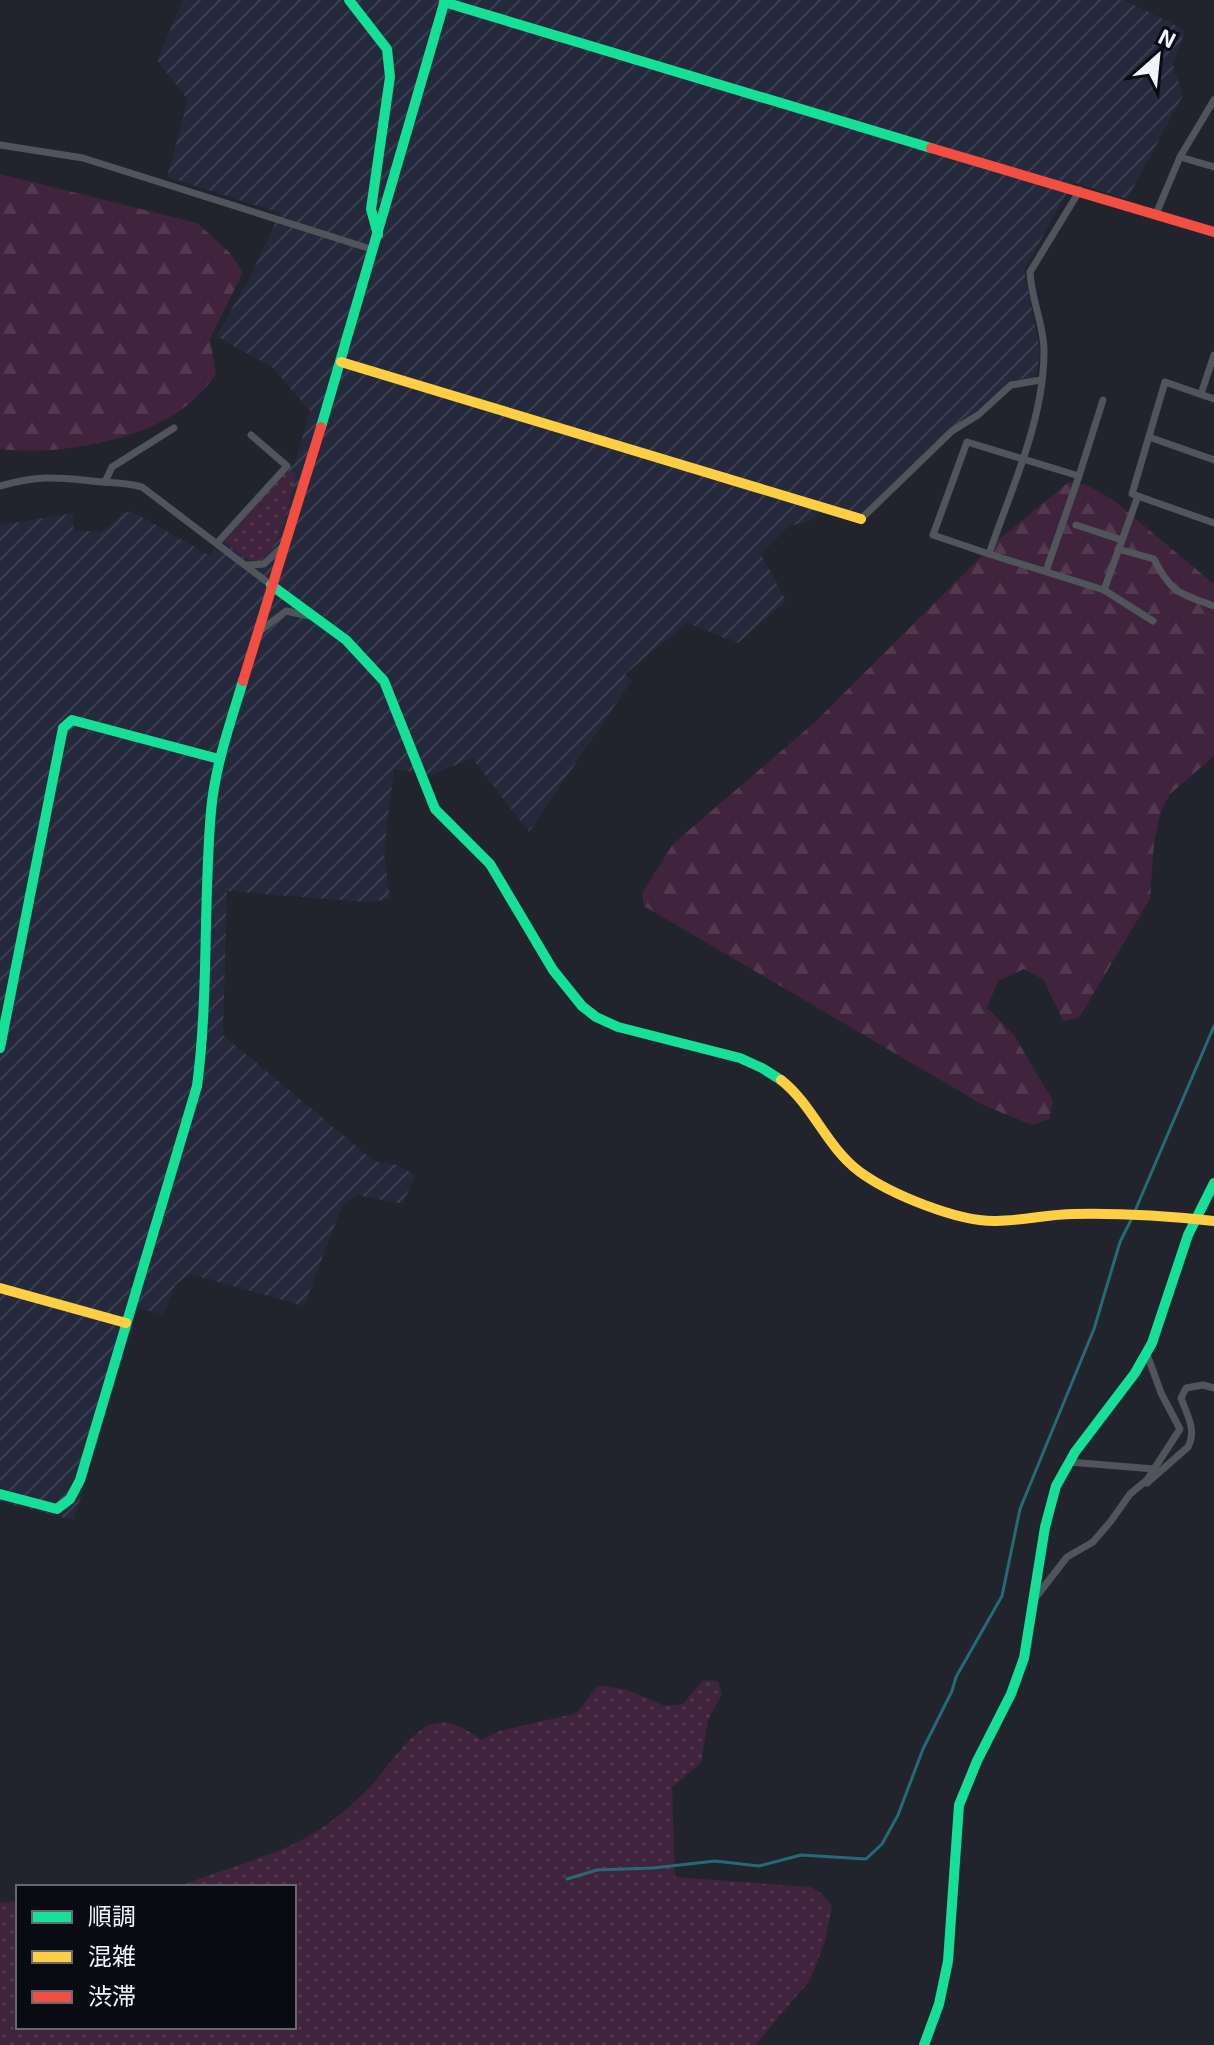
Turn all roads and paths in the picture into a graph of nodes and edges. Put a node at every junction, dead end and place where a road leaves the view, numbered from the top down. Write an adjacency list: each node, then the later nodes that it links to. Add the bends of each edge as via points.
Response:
1 (349, 0): 10 (street, via 387,49 390,77 371,209)
2 (444, 1): 7 (street); 10 (street)
3 (1213, 103): 5 (street)
4 (0, 145): 11 (street, via 83,158)
5 (1180, 157): 6 (street); 8 (street)
6 (1214, 167)
7 (1080, 190): 8 (street); 14 (street, via 1030,272 1045,349)
8 (1156, 214): 9 (street)
9 (1214, 232)
10 (378, 237): 11 (street)
11 (374, 250): 13 (street)
12 (1214, 355): 15 (street)
13 (341, 362): 27 (street); 32 (street)
14 (1041, 380): 21 (street, via 1041,398); 27 (street, via 1011,385 952,431)
15 (1201, 394): 16 (street); 20 (street, via 1165,382)
16 (1214, 399)
17 (1103, 400): 23 (street)
18 (174, 428): 24 (street, via 112,467)
19 (251, 435): 31 (street, via 287,466)
20 (1149, 437): 22 (street); 26 (street, via 1132,494)
21 (1021, 458): 23 (street); 34 (street); 34 (street, via 967,442 933,535)
22 (1214, 460)
23 (1079, 476): 36 (street)
24 (105, 482): 25 (street, via 50,476); 31 (street, via 142,487)
25 (0, 486)
26 (1138, 496): 28 (street); 30 (street)
27 (861, 519)
28 (1214, 523)
29 (1076, 525): 30 (street)
30 (1122, 540): 33 (street)
31 (217, 543): 35 (street)
32 (284, 544): 35 (street, via 264,564); 37 (street)
33 (1118, 549): 38 (street); 39 (street, via 1154,559 1165,581 1179,593)
34 (989, 554): 36 (street)
35 (242, 563): 37 (street)
36 (1046, 571): 38 (street)
37 (271, 585): 40 (street); 42 (street)
38 (1104, 590): 41 (street)
39 (1214, 606)
40 (318, 620): 42 (street, via 286,611); 46 (street, via 362,653 384,681 435,809 489,862 572,995 592,1016 765,1069 812,1111 854,1168 976,1220 1068,1214)
41 (1153, 621)
42 (254, 640): 43 (street)
43 (219, 759): 44 (street, via 72,720 63,728); 49 (street, via 211,811 197,1086)
44 (0, 1048)
45 (1214, 1183): 46 (street)
46 (1196, 1219): 47 (street); 50 (street)
47 (1214, 1221)
48 (0, 1288): 49 (street)
49 (126, 1323): 55 (street, via 70,1499 57,1509)
50 (1147, 1354): 52 (street); 53 (street, via 1180,1429)
51 (1214, 1388): 54 (street, via 1186,1388 1181,1398 1192,1439)
52 (1069, 1462): 53 (street); 56 (street, via 1051,1501)
53 (1154, 1469): 54 (street)
54 (1138, 1488): 56 (street, via 1093,1542 1067,1557)
55 (0, 1494)
56 (1035, 1599): 57 (street, via 1015,1685 955,1819 951,1938)
57 (924, 2045)

